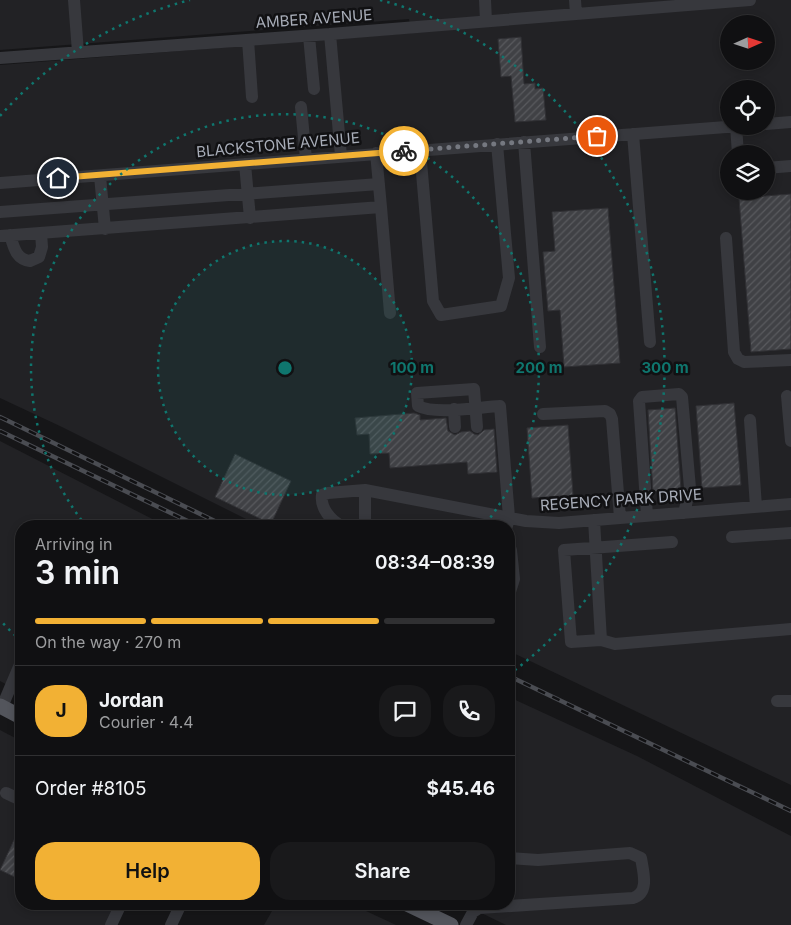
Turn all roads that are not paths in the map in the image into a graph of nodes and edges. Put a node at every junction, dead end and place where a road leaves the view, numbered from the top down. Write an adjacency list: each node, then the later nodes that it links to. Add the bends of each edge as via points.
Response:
1 (74, 0): 10 (street)
2 (485, 0): 6 (street)
3 (575, 0): 5 (street)
4 (750, 0): 5 (street, AMBER AVENUE)
5 (576, 14): 6 (street, AMBER AVENUE)
6 (486, 21): 7 (street, AMBER AVENUE)
7 (330, 34): 8 (street, AMBER AVENUE); 23 (street)
8 (309, 36): 9 (street, AMBER AVENUE); 12 (street)
9 (248, 40): 10 (street, AMBER AVENUE); 13 (street)
10 (78, 52): 11 (street, AMBER AVENUE)
11 (0, 58)
12 (314, 89)
13 (252, 97)
14 (301, 107): 24 (street)
15 (791, 122): 16 (street)
16 (775, 123)
17 (720, 127): 18 (street, BLACKSTONE AVENUE)
18 (633, 134): 19 (street, BLACKSTONE AVENUE); 41 (street)
19 (524, 142): 20 (street, BLACKSTONE AVENUE); 42 (street)
20 (497, 144): 21 (street, BLACKSTONE AVENUE); 21 (street, via 509,278 501,306 441,315 433,301)
21 (420, 150): 22 (street, BLACKSTONE AVENUE)
22 (376, 153): 23 (street, BLACKSTONE AVENUE); 30 (street)
23 (341, 156): 24 (street, BLACKSTONE AVENUE)
24 (306, 159): 25 (street, BLACKSTONE AVENUE)
25 (245, 164): 28 (street, BLACKSTONE AVENUE); 31 (street)
26 (791, 166): 27 (street)
27 (775, 167)
28 (100, 176): 29 (street, BLACKSTONE AVENUE); 32 (street)
29 (0, 183)
30 (379, 184): 31 (street); 33 (street)
31 (248, 194): 32 (street); 35 (street)
32 (103, 205): 34 (street); 36 (street)
33 (381, 207): 35 (street); 40 (street)
34 (0, 212)
35 (250, 218): 36 (street)
36 (105, 229): 37 (street)
37 (42, 234): 38 (street); 38 (street, via 41,253 30,261 19,258)
38 (5, 236)
39 (726, 238): 43 (street, via 734,352 744,362)
40 (390, 312)
41 (650, 342)
42 (540, 348)
43 (791, 360)
44 (787, 396): 51 (street)
45 (476, 408): 46 (street); 46 (street, via 474,389 417,393 418,406 426,410); 49 (street); 61 (street, via 500,406)
46 (454, 409): 50 (street)
47 (543, 414): 57 (street, via 605,411 610,414)
48 (750, 420): 54 (street)
49 (476, 427)
50 (455, 428)
51 (791, 441)
52 (365, 490): 58 (street, REGENCY PARK DRIVE, via 322,495); 59 (street); 60 (street, REGENCY PARK DRIVE)
53 (791, 504): 54 (street, REGENCY PARK DRIVE)
54 (756, 507): 55 (street, REGENCY PARK DRIVE)
55 (684, 513): 56 (street, REGENCY PARK DRIVE); 56 (street, via 690,488 682,398 679,394 642,397 639,401)
56 (647, 516): 57 (street, REGENCY PARK DRIVE)
57 (620, 518): 62 (street, REGENCY PARK DRIVE)
58 (331, 520)
59 (365, 520)
60 (499, 520)
61 (508, 520)
62 (594, 520): 63 (street, REGENCY PARK DRIVE); 67 (street)
63 (515, 522)
64 (791, 533): 65 (street)
65 (732, 537)
66 (672, 542): 67 (street)
67 (595, 547): 69 (street); 69 (street, via 564,550 572,642)
68 (791, 630): 69 (street, via 616,644)
69 (601, 640)
70 (15, 676): 73 (street)
71 (777, 701): 72 (street)
72 (791, 701)
73 (1, 707): 74 (main road)
74 (15, 714)
75 (6, 793): 76 (street)
76 (15, 797)
77 (515, 858): 78 (street, via 538,860 630,853 641,858 644,886 633,898)
78 (515, 906)
79 (118, 910): 84 (street)
80 (178, 910): 85 (street)
81 (414, 910): 83 (main road)
82 (476, 910): 87 (street)
83 (426, 920): 86 (main road)
84 (111, 925)
85 (171, 925)
86 (450, 925)
87 (466, 925)

